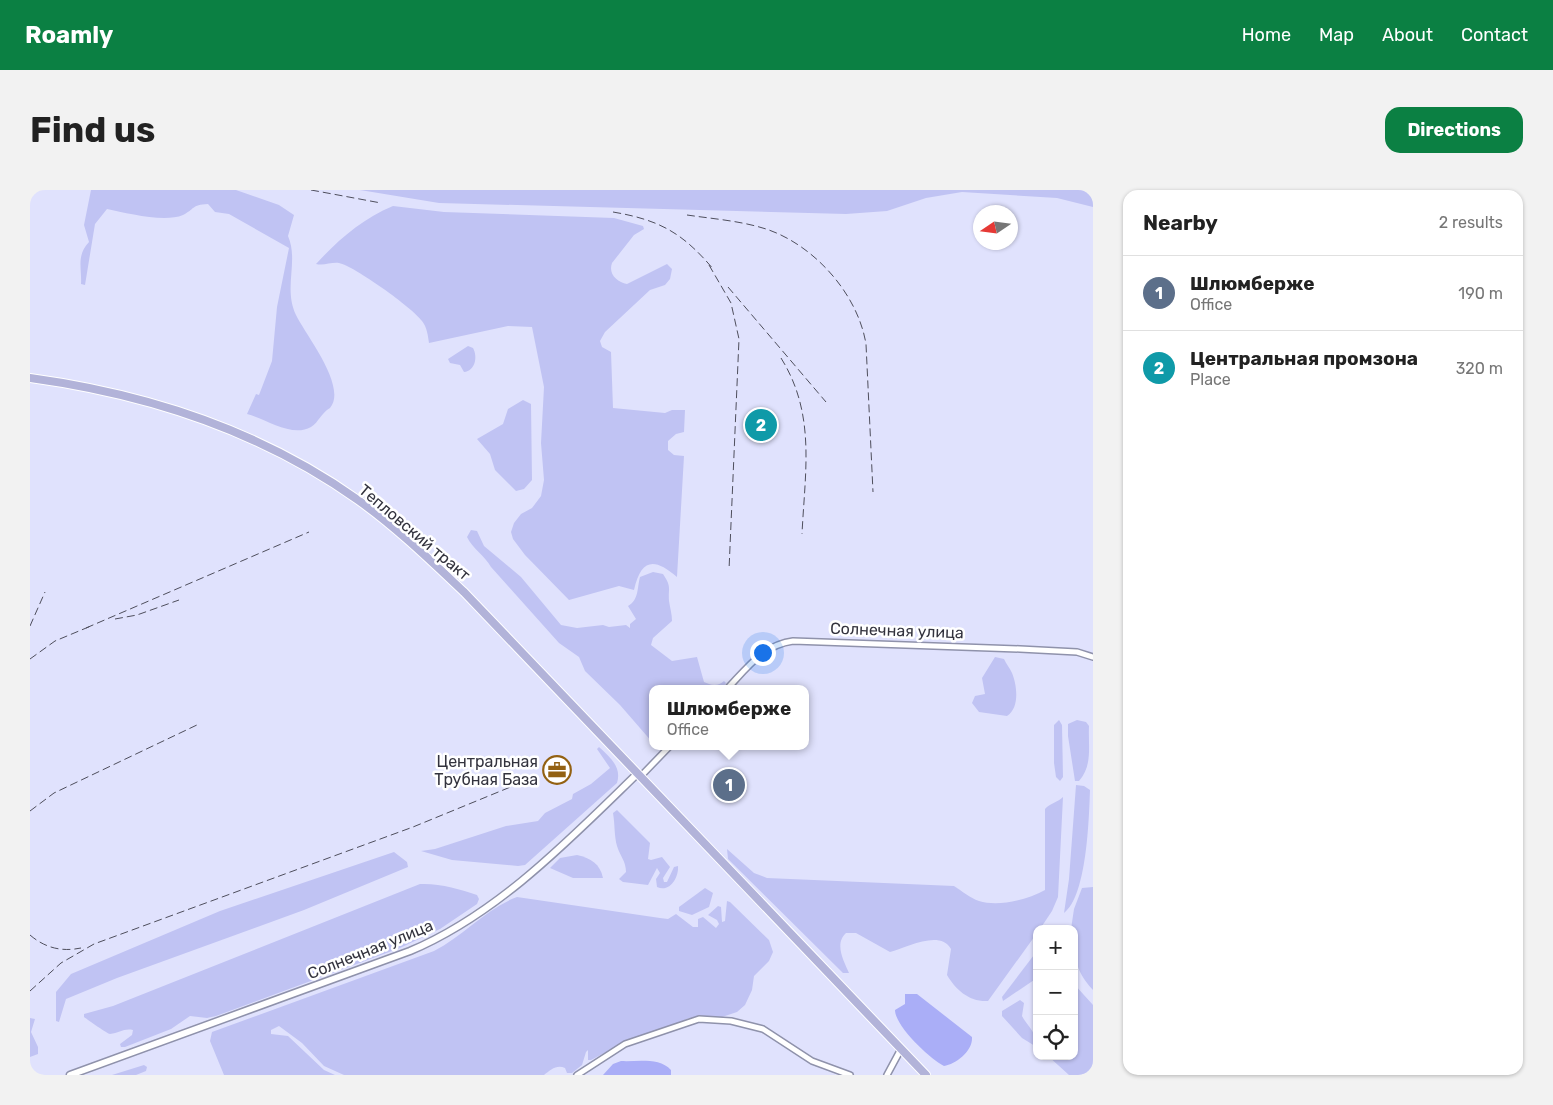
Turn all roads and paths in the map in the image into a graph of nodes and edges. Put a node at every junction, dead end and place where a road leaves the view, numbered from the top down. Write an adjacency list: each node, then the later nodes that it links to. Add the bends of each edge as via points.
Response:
1 (30, 378): 5 (main road, Тепловский тракт, via 104,390 193,416 275,451 332,483 385,521 449,578)
2 (1093, 657): 3 (street, Солнечная улица, via 1083,653 793,641 762,653)
3 (732, 685)
4 (666, 750): 5 (street, Солнечная улица)
5 (639, 776): 6 (main road, Тепловский тракт); 7 (street, Солнечная улица, via 529,874 437,939)
6 (901, 1050): 10 (street); 11 (main road, Тепловский тракт)
7 (70, 1075)
8 (577, 1075): 9 (street, via 625,1044 699,1019 731,1021 763,1029 812,1062)
9 (850, 1075)
10 (887, 1075)
11 (926, 1075)

